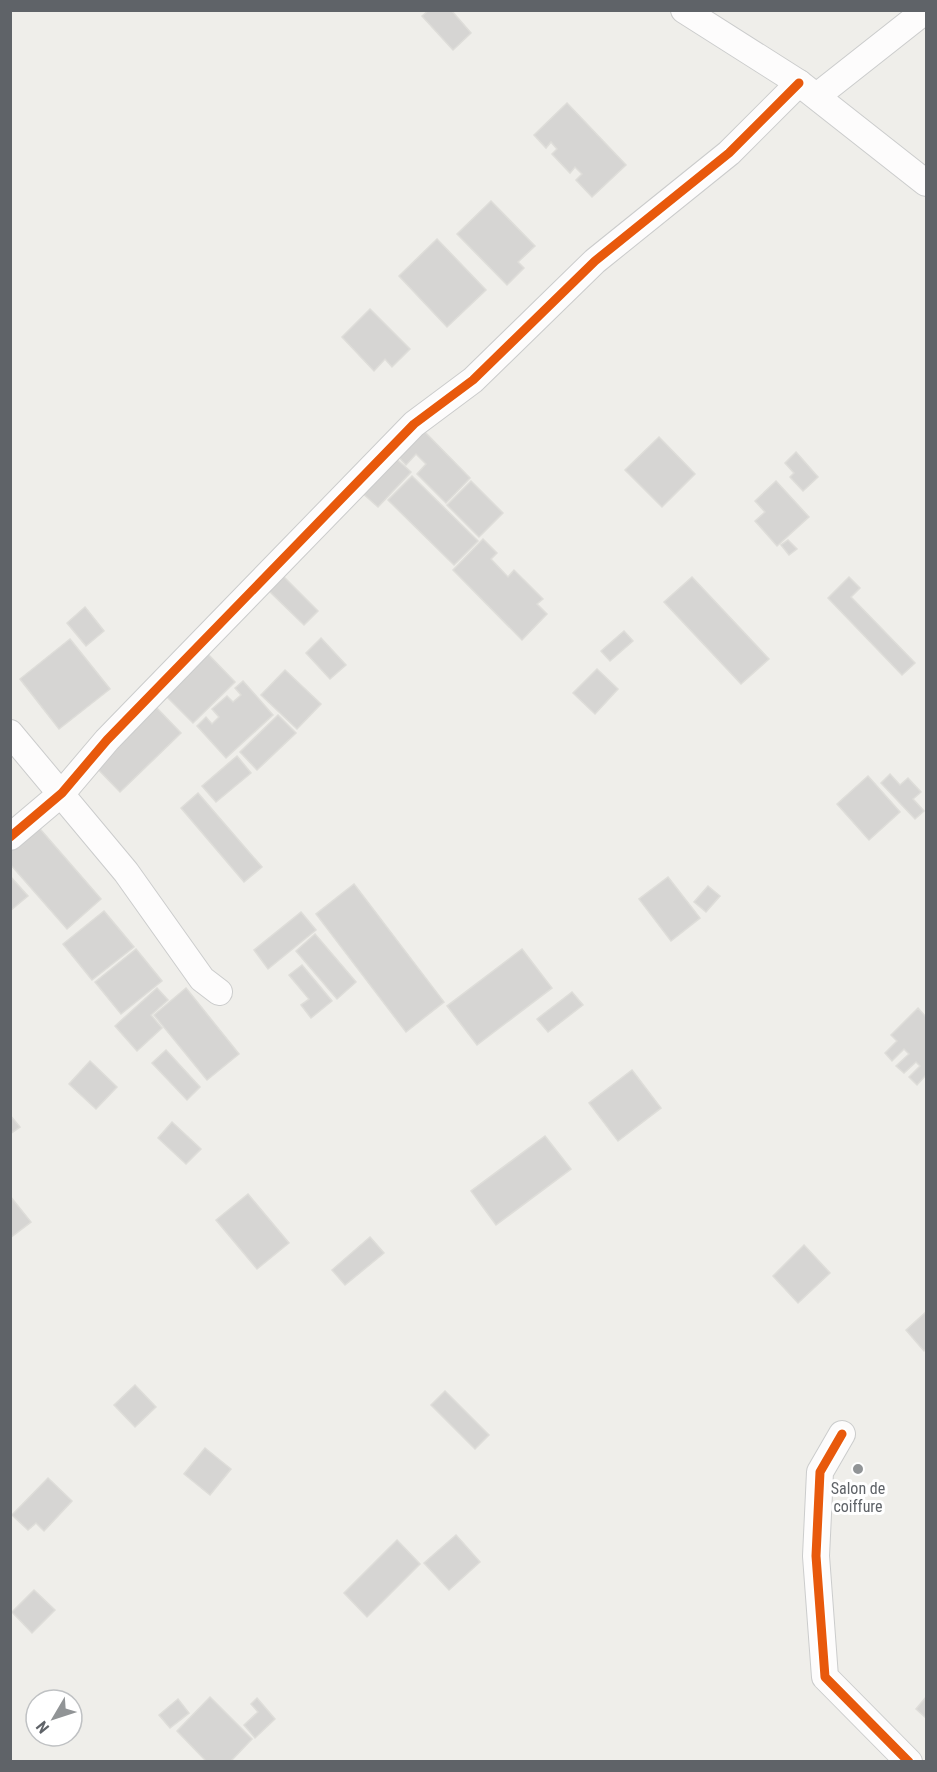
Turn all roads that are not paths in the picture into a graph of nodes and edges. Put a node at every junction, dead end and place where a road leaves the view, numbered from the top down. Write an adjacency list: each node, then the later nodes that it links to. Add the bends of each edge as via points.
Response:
1 (684, 10): 3 (street)
2 (926, 10): 3 (street)
3 (808, 90): 4 (street); 6 (street, via 594,261 473,380 414,424 107,740)
4 (927, 183)
5 (10, 733): 6 (street)
6 (62, 793): 7 (street); 8 (street, via 126,872 202,979)
7 (10, 837)
8 (219, 992)
9 (842, 1434): 10 (street, via 820,1472 816,1556 825,1677)
10 (909, 1761)

